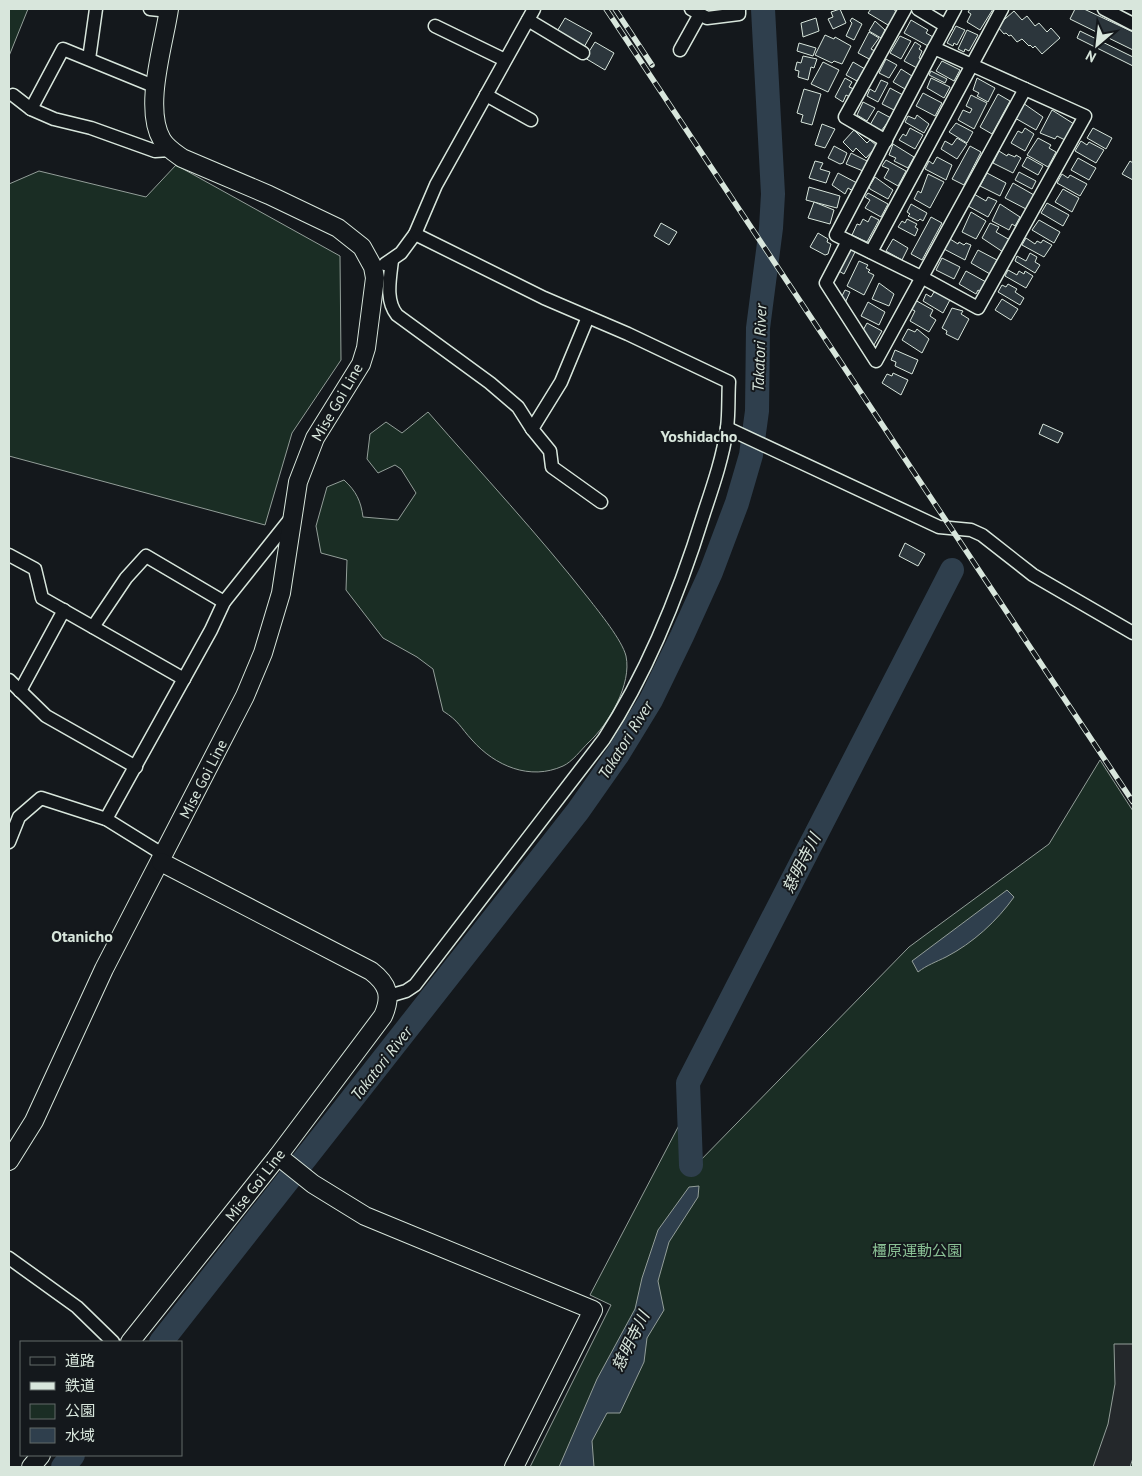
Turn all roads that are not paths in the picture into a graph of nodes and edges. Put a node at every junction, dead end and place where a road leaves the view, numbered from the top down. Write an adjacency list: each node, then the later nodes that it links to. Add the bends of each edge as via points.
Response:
1 (96, 9): 18 (street)
2 (150, 9): 9 (street)
3 (739, 9): 10 (street, via 739,14 708,18)
4 (905, 9): 27 (street, via 845,117)
5 (918, 9): 14 (street)
6 (955, 9): 14 (street)
7 (1002, 9): 20 (street)
8 (1104, 9): 12 (street)
9 (169, 10): 21 (main road)
10 (696, 11): 16 (street)
11 (531, 14): 17 (street); 19 (street)
12 (1133, 24)
13 (435, 26): 19 (street)
14 (946, 26): 15 (street)
15 (934, 48): 20 (street); 27 (street)
16 (680, 50)
17 (583, 53)
18 (89, 59): 21 (street); 25 (street, via 62,49)
19 (505, 60): 24 (street)
20 (972, 65): 22 (street); 31 (street)
21 (156, 87): 28 (main road, via 154,115 162,139)
22 (1026, 89): 34 (street); 34 (street, via 1085,116 978,308)
23 (13, 95): 25 (street)
24 (486, 95): 26 (street); 29 (street, via 436,185)
25 (31, 108): 28 (street, via 54,119 91,128 155,151)
26 (531, 120)
27 (886, 141): 30 (street, via 836,235)
28 (170, 150): 33 (main road, via 338,228 362,247)
29 (415, 234): 32 (street); 35 (street)
30 (848, 241): 31 (street); 34 (street, via 826,283 876,361)
31 (871, 252): 34 (street)
32 (392, 260): 33 (street); 36 (street, via 391,308 518,407)
33 (373, 267): 39 (main road, Mise Goi Line, via 375,278 366,348 354,377 315,438 298,482)
34 (923, 278)
35 (588, 317): 36 (street, via 561,382); 37 (street, via 729,382)
36 (532, 429): 38 (street, via 550,450 552,467)
37 (731, 430): 44 (street, via 939,526 971,530 982,535 1033,574); 52 (street, via 688,566 668,616 617,719 415,985)
38 (601, 502)
39 (291, 518): 41 (street); 51 (main road, Mise Goi Line, via 281,593 260,661)
40 (9, 555): 42 (street, via 35,569 42,598)
41 (224, 602): 43 (street, via 146,556 126,578); 45 (street)
42 (64, 610): 43 (street); 47 (street)
43 (93, 627): 45 (street)
44 (1133, 633)
45 (184, 679): 48 (street)
46 (9, 680): 47 (street)
47 (20, 691): 48 (street, via 52,721)
48 (136, 767): 49 (street)
49 (106, 820): 50 (street, via 41,798 18,816); 51 (street)
50 (9, 842)
51 (162, 859): 52 (main road, via 371,972 386,985); 54 (main road, Mise Goi Line, via 97,984 34,1121)
52 (389, 996): 53 (main road, Mise Goi Line, via 382,1016)
53 (280, 1158): 57 (main road, Mise Goi Line); 60 (main road, via 313,1184 373,1220 593,1310)
54 (9, 1161)
55 (9, 1258): 56 (street, via 77,1307)
56 (112, 1341)
57 (131, 1341)
58 (40, 1456): 59 (main road)
59 (31, 1467)
60 (514, 1467)

